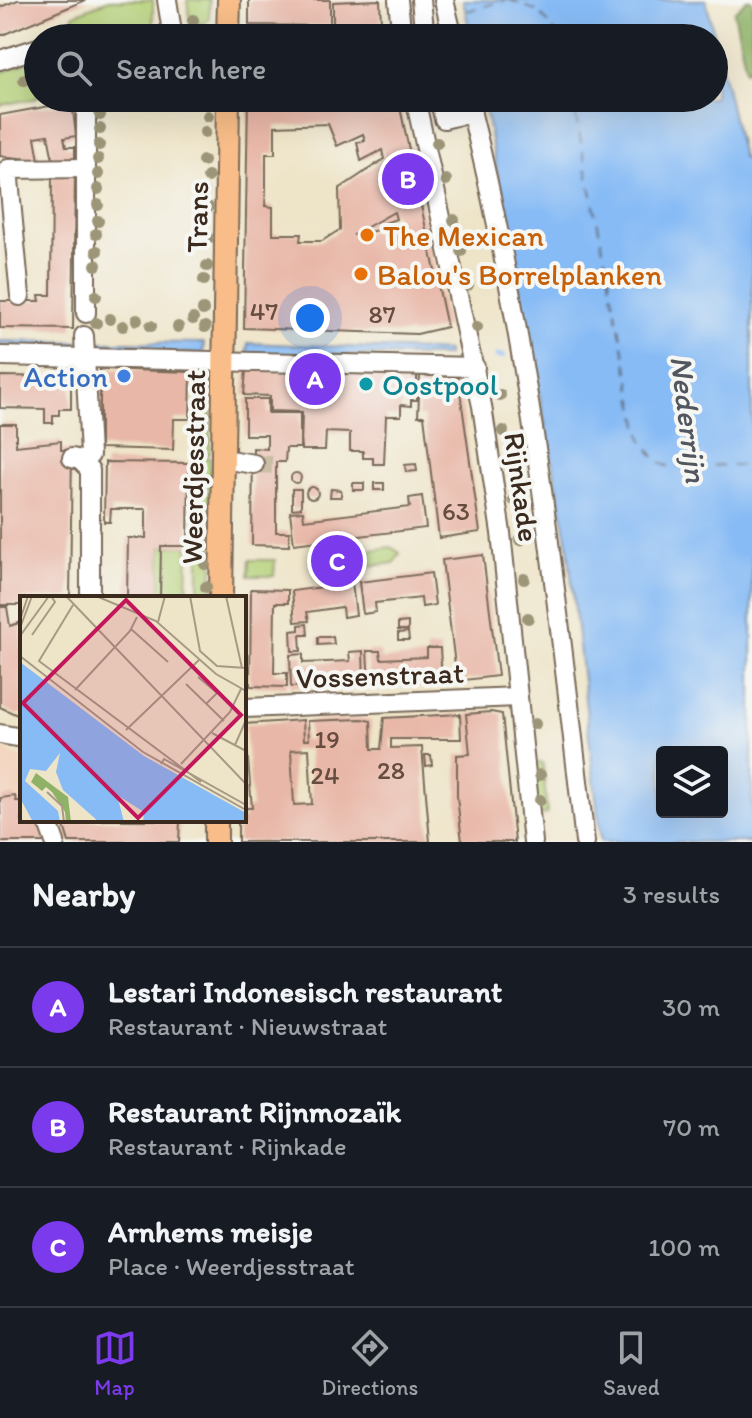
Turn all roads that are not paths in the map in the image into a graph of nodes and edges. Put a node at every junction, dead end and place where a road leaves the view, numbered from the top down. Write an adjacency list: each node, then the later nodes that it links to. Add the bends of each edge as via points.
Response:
1 (167, 0): 6 (street)
2 (229, 0): 7 (main road)
3 (398, 0): 8 (street)
4 (421, 0): 9 (street)
5 (444, 0): 10 (street)
6 (171, 24)
7 (228, 24)
8 (401, 24)
9 (424, 24)
10 (450, 24)
11 (24, 52): 12 (street)
12 (0, 60)
13 (86, 112): 19 (street)
14 (228, 112): 22 (main road, Trans)
15 (418, 112): 26 (street, Rijnkade)
16 (442, 112): 17 (street, Rijnkade, via 444,119)
17 (457, 112)
18 (472, 112): 38 (street, Rijnkade, via 544,482)
19 (86, 168): 20 (street, via 8,169); 21 (street)
20 (20, 296)
21 (86, 313)
22 (225, 336): 25 (main road, Weerdjesstraat)
23 (84, 346): 24 (street); 25 (street); 30 (street, via 84,461)
24 (0, 356)
25 (225, 363): 26 (street); 27 (main road, Weerdjesstraat)
26 (475, 367): 33 (street, Rijnkade, via 501,533)
27 (223, 459): 28 (street); 32 (main road, Weerdjesstraat)
28 (254, 464)
29 (72, 479): 30 (street)
30 (91, 490): 31 (street)
31 (90, 596)
32 (221, 596)
33 (518, 697): 34 (street, Vossenstraat); 37 (street, Rijnkade)
34 (246, 708)
35 (48, 822): 36 (street)
36 (55, 842)
37 (533, 842)
38 (585, 842)

